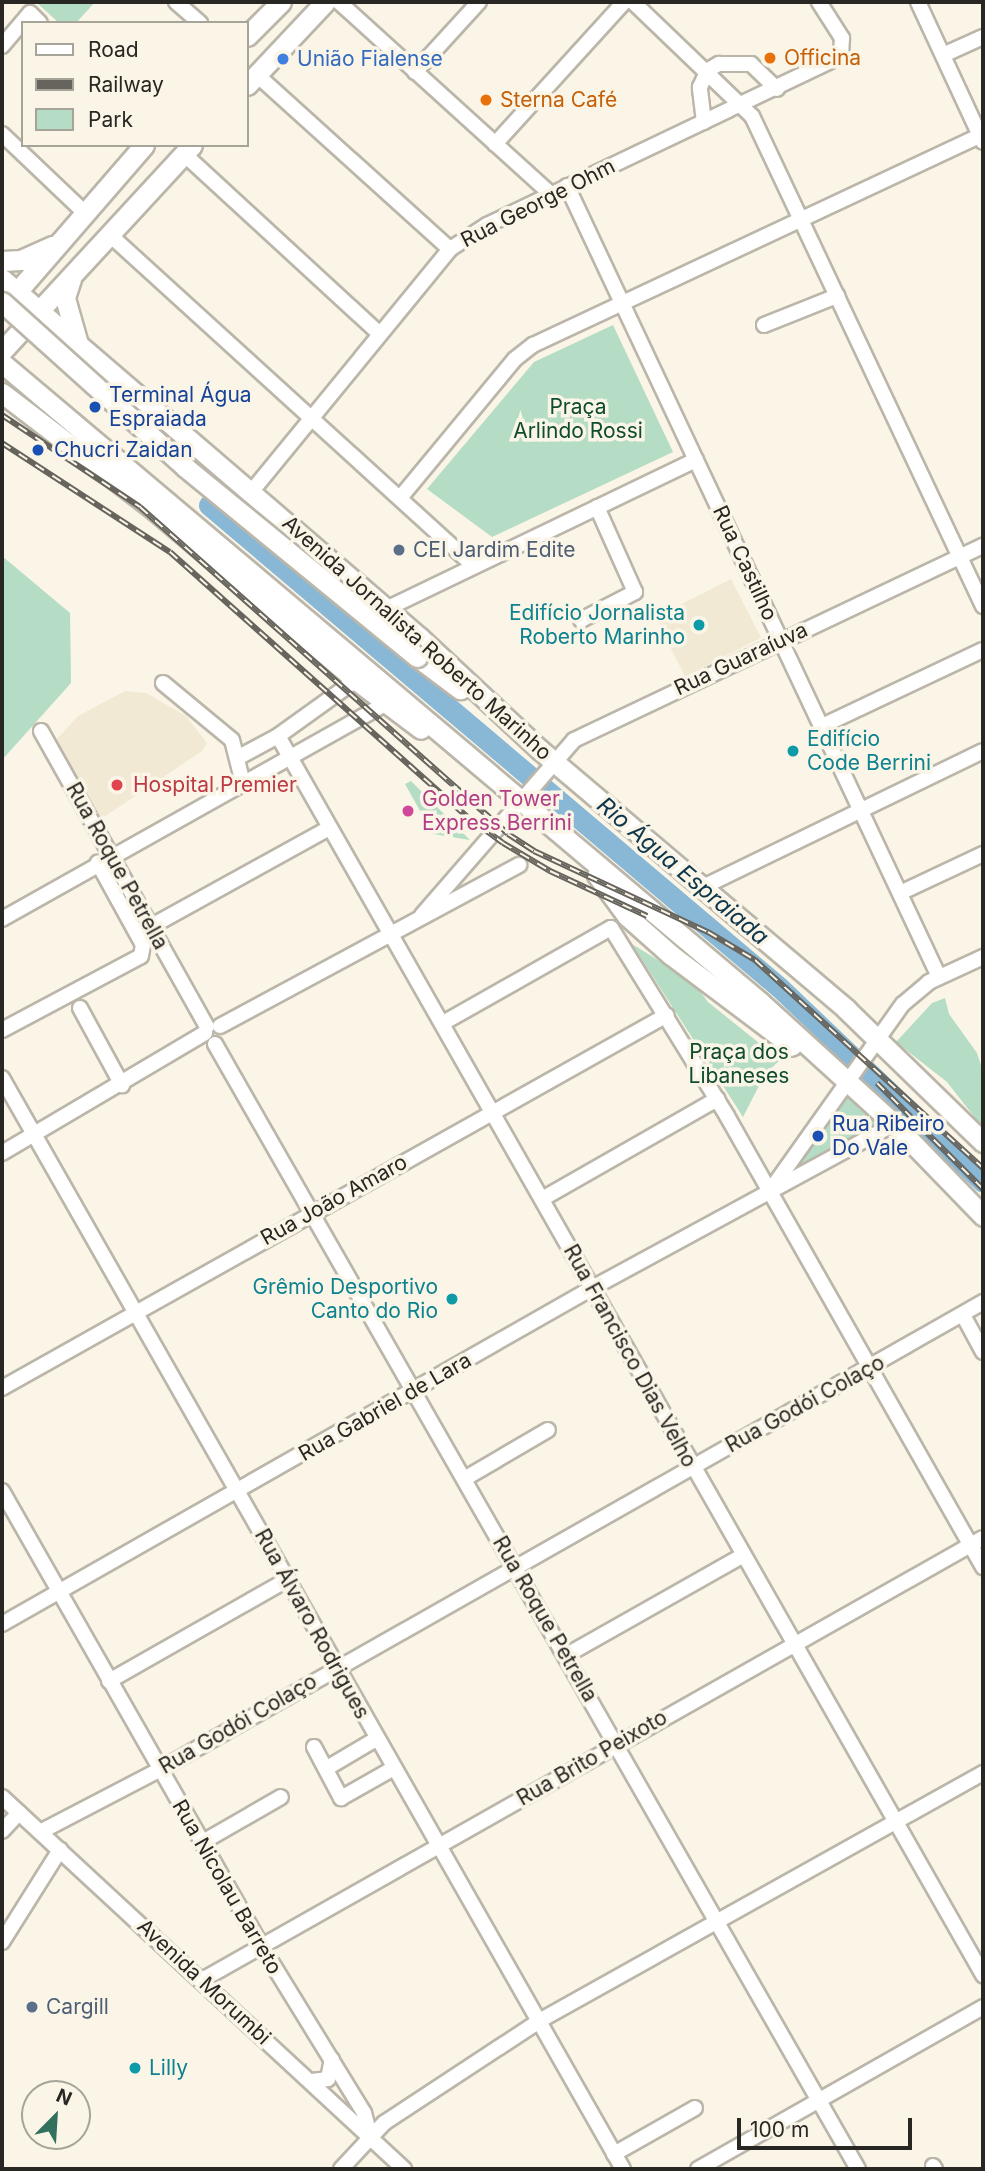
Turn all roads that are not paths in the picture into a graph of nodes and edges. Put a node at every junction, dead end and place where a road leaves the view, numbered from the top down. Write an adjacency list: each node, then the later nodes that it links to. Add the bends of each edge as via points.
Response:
1 (176, 2): 10 (street)
2 (281, 2): 12 (main road)
3 (325, 2): 18 (main road)
4 (339, 2): 17 (street)
5 (480, 2): 17 (street)
6 (624, 2): 24 (street)
7 (633, 2): 16 (street)
8 (819, 2): 19 (street, Rua George Ohm, via 844,43 835,61)
9 (918, 2): 15 (street)
10 (198, 21)
11 (21, 30): 14 (street)
12 (248, 35)
13 (983, 37): 15 (street)
14 (2, 46)
15 (943, 55): 23 (street)
16 (708, 70): 19 (street, via 741,61 759,70); 20 (street); 21 (street, via 697,96)
17 (415, 72): 24 (street)
18 (252, 80): 33 (street)
19 (777, 89): 20 (street, Rua George Ohm)
20 (743, 104): 21 (street, Rua George Ohm); 30 (street)
21 (704, 122): 27 (street, Rua George Ohm)
22 (2, 134): 29 (street)
23 (982, 137): 30 (street)
24 (495, 144): 28 (street)
25 (142, 147): 29 (main road)
26 (188, 150): 31 (main road); 43 (street)
27 (567, 186): 28 (street, Rua George Ohm); 39 (street, Rua Castilho)
28 (551, 194): 33 (street, Rua George Ohm)
29 (84, 212): 32 (main road)
30 (801, 218): 37 (street); 39 (street)
31 (110, 235): 35 (main road); 48 (street)
32 (60, 242): 34 (main road, via 21,260); 38 (main road)
33 (450, 249): 43 (street, Rua George Ohm)
34 (2, 261)
35 (76, 270): 41 (main road); 45 (main road, via 65,298)
36 (2, 279): 38 (main road, Avenida Jornalista Roberto Marinho)
37 (837, 296): 42 (street); 54 (street)
38 (10, 297): 40 (main road); 41 (main road, Avenida Jornalista Roberto Marinho); 66 (main road, bridge, via 185,467 417,657)
39 (623, 303): 49 (street, Rua Castilho); 51 (street, via 525,350)
40 (2, 310)
41 (38, 311): 44 (main road); 45 (main road, Avenida Jornalista Roberto Marinho)
42 (764, 325)
43 (380, 334): 48 (street, Rua George Ohm)
44 (7, 345)
45 (78, 345): 50 (main road, Avenida Jornalista Roberto Marinho)
46 (2, 363): 63 (main road)
47 (5, 395): 61 (main road, via 150,506)
48 (311, 415): 50 (street, Rua George Ohm); 51 (street)
49 (696, 460): 52 (street); 59 (street, Rua Castilho)
50 (252, 491): 57 (main road, Avenida Jornalista Roberto Marinho)
51 (400, 498): 55 (street)
52 (597, 507): 55 (street); 58 (street, via 635,592)
53 (983, 546): 54 (street, Rua Guaraíuva)
54 (960, 557): 56 (street); 59 (street, Rua Guaraíuva)
55 (471, 565): 57 (street)
56 (983, 607)
57 (386, 609): 66 (main road, Avenida Jornalista Roberto Marinho)
58 (581, 621)
59 (781, 640): 64 (street, Rua Castilho); 71 (street, Rua Guaraíuva, via 590,731)
60 (983, 650): 64 (street)
61 (356, 680): 63 (main road); 67 (street)
62 (163, 683): 69 (street, via 232,740)
63 (391, 700): 70 (street); 73 (main road)
64 (822, 726): 74 (street, Rua Castilho)
65 (41, 732): 76 (street, Rua Roque Petrella)
66 (523, 735): 71 (main road, Avenida Jornalista Roberto Marinho)
67 (278, 736): 69 (street); 70 (street, Rua Francisco Dias Velho)
68 (983, 751): 74 (street)
69 (239, 757): 72 (street)
70 (290, 757): 72 (street); 75 (street, Rua Francisco Dias Velho)
71 (549, 767): 73 (street, Rua Guaraíuva); 80 (main road, Avenida Jornalista Roberto Marinho)
72 (243, 783): 76 (street)
73 (526, 796): 82 (street, Rua Guaraíuva); 94 (main road, via 575,847)
74 (860, 810): 80 (street); 81 (street, Rua Castilho)
75 (329, 828): 84 (street); 85 (street, Rua Francisco Dias Velho)
76 (113, 854): 78 (street); 84 (street, Rua Roque Petrella)
77 (983, 854): 81 (street)
78 (98, 863): 83 (street); 91 (street, via 143,945 141,956)
79 (519, 865): 82 (street)
80 (703, 887): 93 (main road, Avenida Jornalista Roberto Marinho)
81 (900, 893): 87 (street, Rua Castilho)
82 (422, 915): 85 (street)
83 (2, 919)
84 (150, 927): 92 (street, Rua Roque Petrella)
85 (390, 934): 90 (street, Rua Francisco Dias Velho); 92 (street)
86 (983, 957): 87 (street)
87 (940, 977): 93 (street, via 903,1004)
88 (80, 1008): 96 (street)
89 (667, 1015): 90 (street, via 611,928); 97 (street); 98 (street, Rua João Amaro)
90 (443, 1023): 98 (street, Rua Francisco Dias Velho)
91 (2, 1030)
92 (215, 1034): 96 (street); 105 (street, Rua Roque Petrella)
93 (875, 1045): 94 (street); 101 (main road, Avenida Jornalista Roberto Marinho)
94 (852, 1076): 99 (main road); 103 (street, Rua Gabriel de Lara)
95 (2, 1078): 100 (street, Rua Álvaro Rodrigues)
96 (122, 1085): 100 (street)
97 (717, 1100): 103 (street); 104 (street)
98 (492, 1112): 104 (street, Rua Francisco Dias Velho); 105 (street, Rua João Amaro)
99 (894, 1124): 103 (street, Rua Gabriel de Lara); 106 (main road)
100 (34, 1134): 102 (street); 109 (street, Rua Álvaro Rodrigues)
101 (983, 1142)
102 (2, 1153)
103 (769, 1192): 107 (street, Rua Gabriel de Lara); 112 (street)
104 (542, 1199): 107 (street, Rua Francisco Dias Velho)
105 (312, 1213): 109 (street, Rua João Amaro); 114 (street, Rua Roque Petrella)
106 (983, 1216)
107 (593, 1287): 114 (street, Rua Gabriel de Lara); 116 (street, Rua Francisco Dias Velho)
108 (983, 1303): 110 (street, Rua Godói Colaço)
109 (135, 1313): 113 (street, Rua João Amaro); 119 (street, Rua Álvaro Rodrigues)
110 (963, 1315): 111 (street); 112 (street, Rua Godói Colaço)
111 (983, 1352)
112 (871, 1369): 116 (street, Rua Godói Colaço); 120 (street)
113 (2, 1388)
114 (414, 1391): 117 (street, Rua Roque Petrella); 119 (street, Rua Gabriel de Lara)
115 (548, 1430): 117 (street)
116 (693, 1467): 121 (street, Rua Francisco Dias Velho); 122 (street, Rua Godói Colaço)
117 (464, 1479): 122 (street, Rua Roque Petrella)
118 (2, 1490): 125 (street, Rua Nicolau Barreto)
119 (238, 1490): 124 (street, Rua Álvaro Rodrigues); 125 (street, Rua Gabriel de Lara)
120 (977, 1541): 123 (street); 127 (street, Rua Brito Peixoto)
121 (742, 1556): 127 (street, Rua Francisco Dias Velho); 128 (street)
122 (515, 1567): 128 (street, Rua Roque Petrella); 129 (street, Rua Godói Colaço)
123 (983, 1567)
124 (287, 1580): 129 (street, Rua Álvaro Rodrigues); 130 (street)
125 (58, 1592): 126 (street, Rua Gabriel de Lara); 130 (street, Rua Nicolau Barreto)
126 (2, 1624)
127 (793, 1644): 132 (street, Rua Brito Peixoto); 141 (street, Rua Francisco Dias Velho)
128 (565, 1656): 132 (street, Rua Roque Petrella)
129 (337, 1668): 131 (street, Rua Álvaro Rodrigues); 136 (street, Rua Godói Colaço)
130 (109, 1681): 136 (street, Rua Nicolau Barreto)
131 (376, 1739): 134 (street); 135 (street, Rua Álvaro Rodrigues)
132 (616, 1744): 145 (street, Rua Brito Peixoto); 147 (street, Rua Roque Petrella)
133 (314, 1747): 134 (street)
134 (327, 1768): 135 (street, via 324,1772 343,1798)
135 (394, 1769): 145 (street, Rua Álvaro Rodrigues)
136 (159, 1770): 143 (street, Rua Godói Colaço); 144 (street, Rua Nicolau Barreto)
137 (983, 1773): 141 (street)
138 (2, 1797): 140 (street, Avenida Morumbi)
139 (281, 1797): 144 (street)
140 (19, 1813): 142 (street); 143 (street, Avenida Morumbi)
141 (896, 1823): 147 (street); 150 (street, Rua Francisco Dias Velho)
142 (2, 1831)
143 (40, 1832): 146 (street, Avenida Morumbi)
144 (201, 1843): 149 (street, Rua Nicolau Barreto)
145 (439, 1845): 149 (street, Rua Brito Peixoto); 153 (street, Rua Álvaro Rodrigues)
146 (60, 1850): 148 (street); 151 (street, Avenida Morumbi)
147 (718, 1923): 153 (street); 156 (street, Rua Roque Petrella)
148 (2, 1942)
149 (261, 1947): 151 (street, Rua Brito Peixoto); 154 (street, Rua Nicolau Barreto)
150 (983, 1975)
151 (202, 1980): 155 (street, Avenida Morumbi)
152 (983, 2007): 156 (street)
153 (539, 2021): 158 (street); 159 (street, Rua Álvaro Rodrigues)
154 (332, 2059): 155 (street, via 328,2079); 158 (street, Rua Nicolau Barreto, via 365,2113)
155 (312, 2081): 158 (street, Avenida Morumbi)
156 (818, 2100): 163 (street); 164 (street, Rua Roque Petrella)
157 (695, 2108): 159 (street)
158 (370, 2136): 160 (street); 161 (street, Avenida Morumbi)
159 (614, 2154): 162 (street, Rua Álvaro Rodrigues)
160 (341, 2169)
161 (404, 2169)
162 (623, 2169)
163 (698, 2169)
164 (858, 2169)

